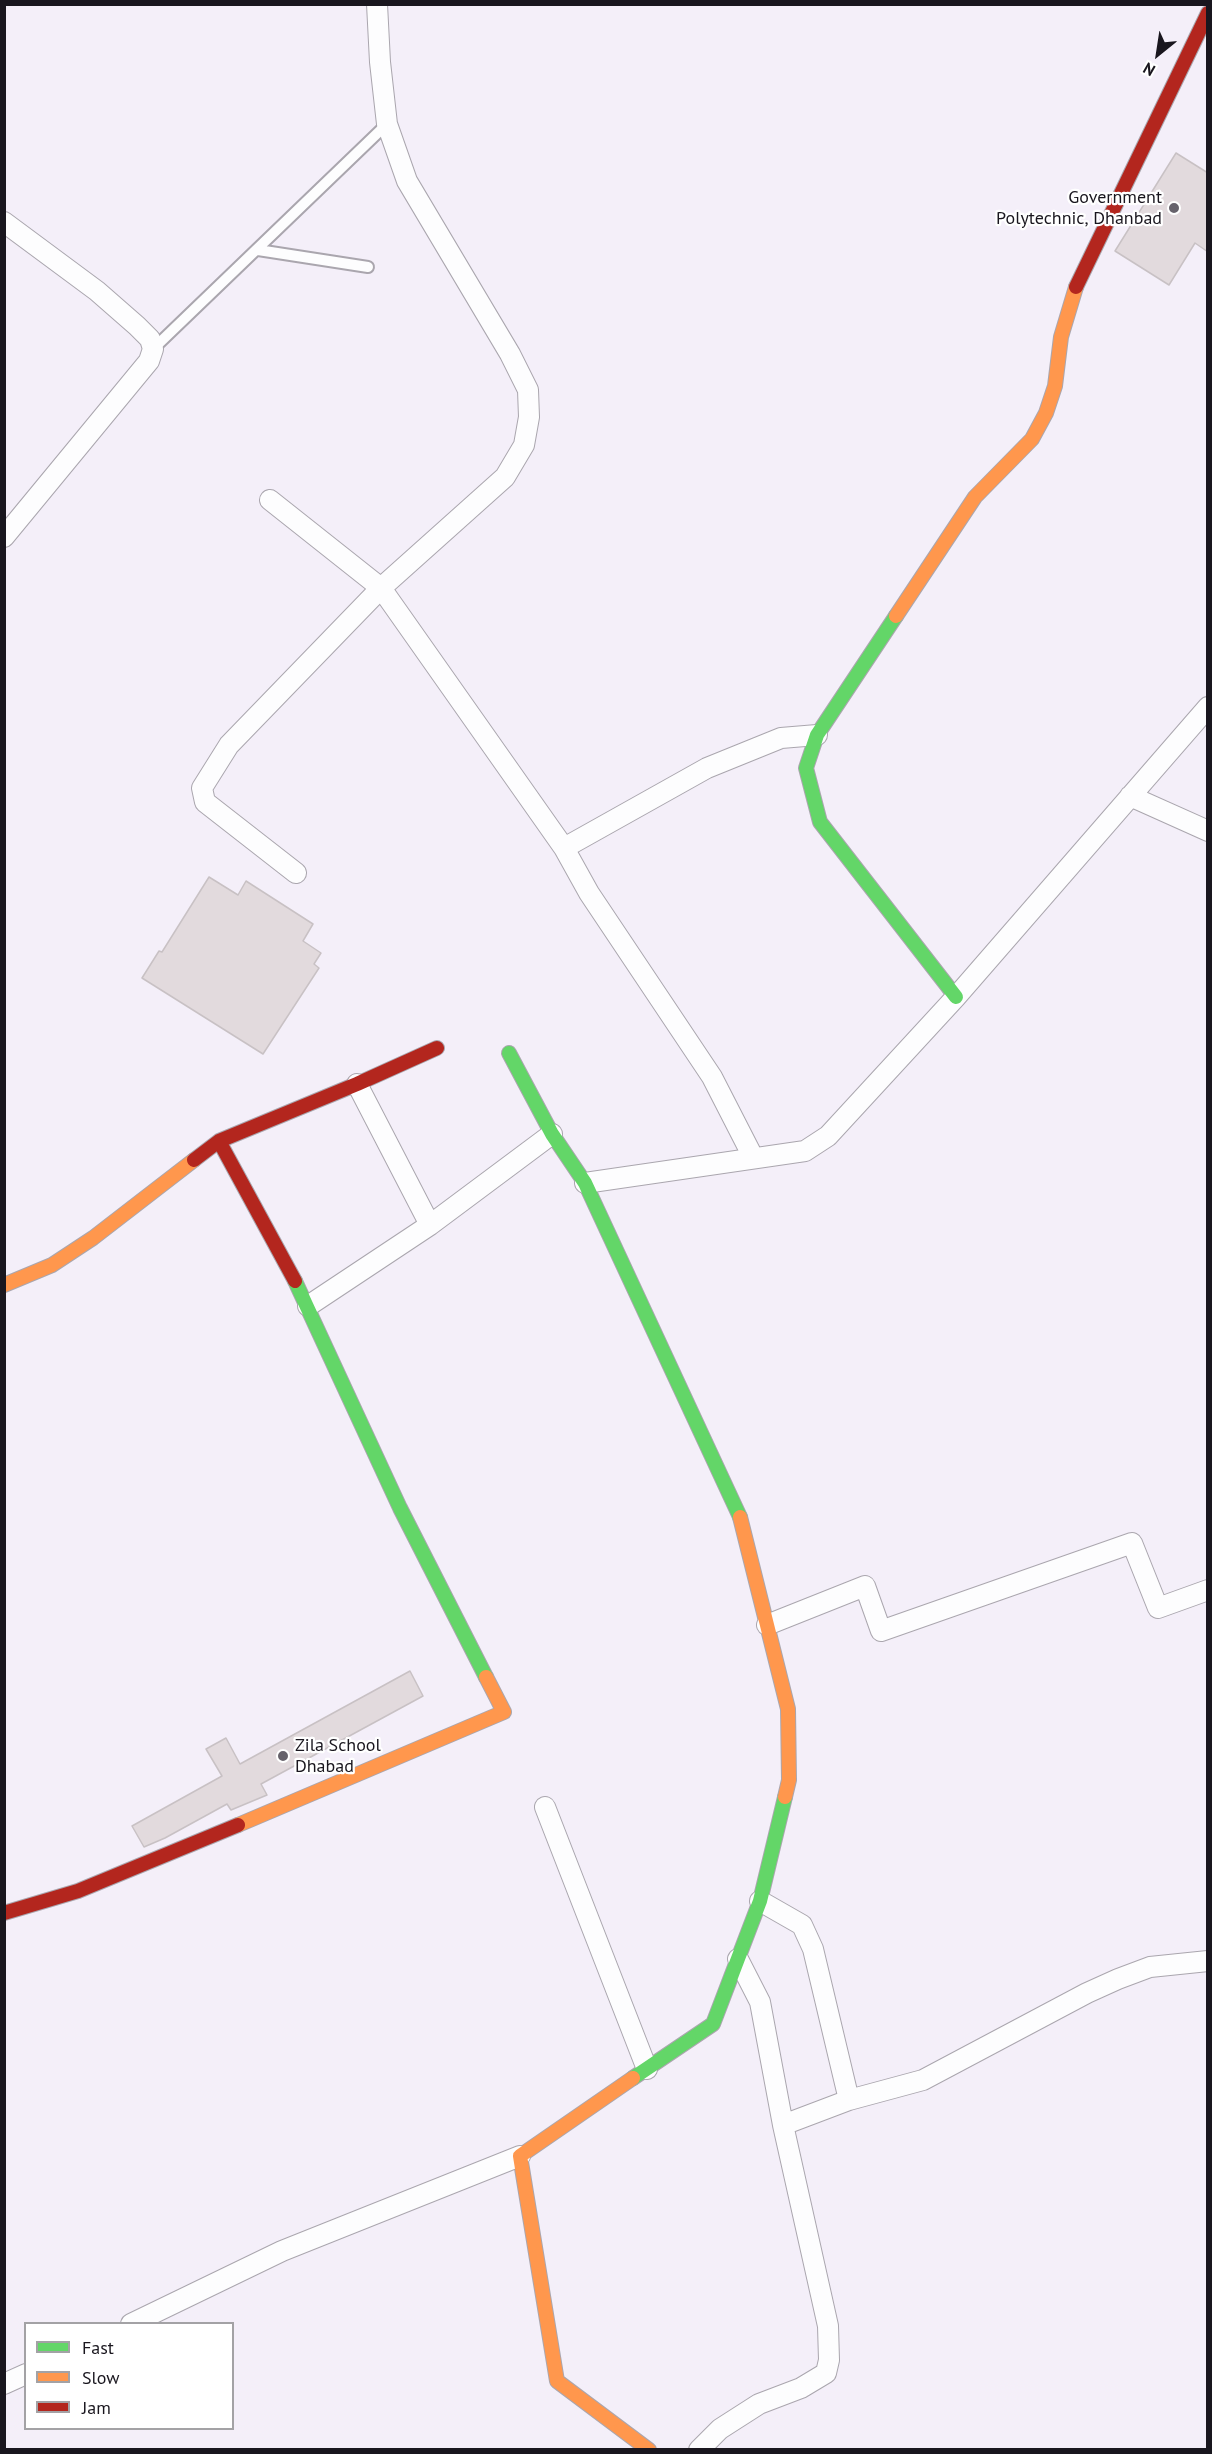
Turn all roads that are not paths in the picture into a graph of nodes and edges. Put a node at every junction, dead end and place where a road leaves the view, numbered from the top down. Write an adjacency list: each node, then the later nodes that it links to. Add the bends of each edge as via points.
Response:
1 (377, 4): 3 (street)
2 (1208, 13): 12 (street, via 1076,287 1061,337 1055,386 1046,414 1032,439 975,497)
3 (387, 124): 5 (lane); 10 (street, via 407,181 528,390 529,417 524,445 505,477)
4 (4, 222): 7 (street, via 137,326 150,339)
5 (258, 250): 6 (lane); 7 (lane)
6 (368, 267)
7 (153, 350): 9 (street, via 149,361)
8 (270, 500): 10 (street)
9 (4, 537)
10 (381, 588): 15 (street); 16 (street, via 229,744 202,788 205,802)
11 (1208, 707): 13 (street)
12 (817, 735): 15 (street, via 781,738 706,768); 17 (street, via 806,768 820,822)
13 (1130, 796): 14 (street); 17 (street)
14 (1208, 831)
15 (564, 848): 23 (street, via 589,893 712,1077)
16 (296, 873)
17 (956, 998): 23 (street, via 828,1137 805,1150)
18 (437, 1048): 20 (street)
19 (509, 1053): 21 (street)
20 (357, 1084): 22 (street); 25 (street)
21 (552, 1134): 24 (street); 25 (street)
22 (219, 1141): 26 (street, via 93,1238 52,1265); 27 (street)
23 (753, 1157): 24 (street)
24 (585, 1183): 29 (street, via 738,1511)
25 (430, 1225): 27 (street)
26 (8, 1282)
27 (308, 1306): 32 (street, via 400,1508 504,1712 153,1861 78,1891)
28 (1208, 1590): 29 (street, via 1158,1608 1132,1543 881,1631 866,1586)
29 (767, 1625): 31 (street, via 788,1709 789,1780)
30 (545, 1807): 35 (street)
31 (760, 1901): 33 (street); 36 (street, via 802,1925 813,1950)
32 (4, 1913)
33 (738, 1959): 35 (street, via 713,2024); 37 (street, via 760,2002)
34 (1208, 1961): 36 (street, via 1150,1967 1118,1979 924,2080)
35 (647, 2069): 38 (street)
36 (849, 2100): 37 (street)
37 (783, 2125): 43 (street, via 828,2326 830,2360 826,2373 801,2388 759,2404 720,2429)
38 (520, 2156): 39 (street, via 282,2251); 42 (street, via 557,2381)
39 (135, 2322)
40 (24, 2375): 41 (street)
41 (4, 2384)
42 (649, 2450)
43 (699, 2450)

